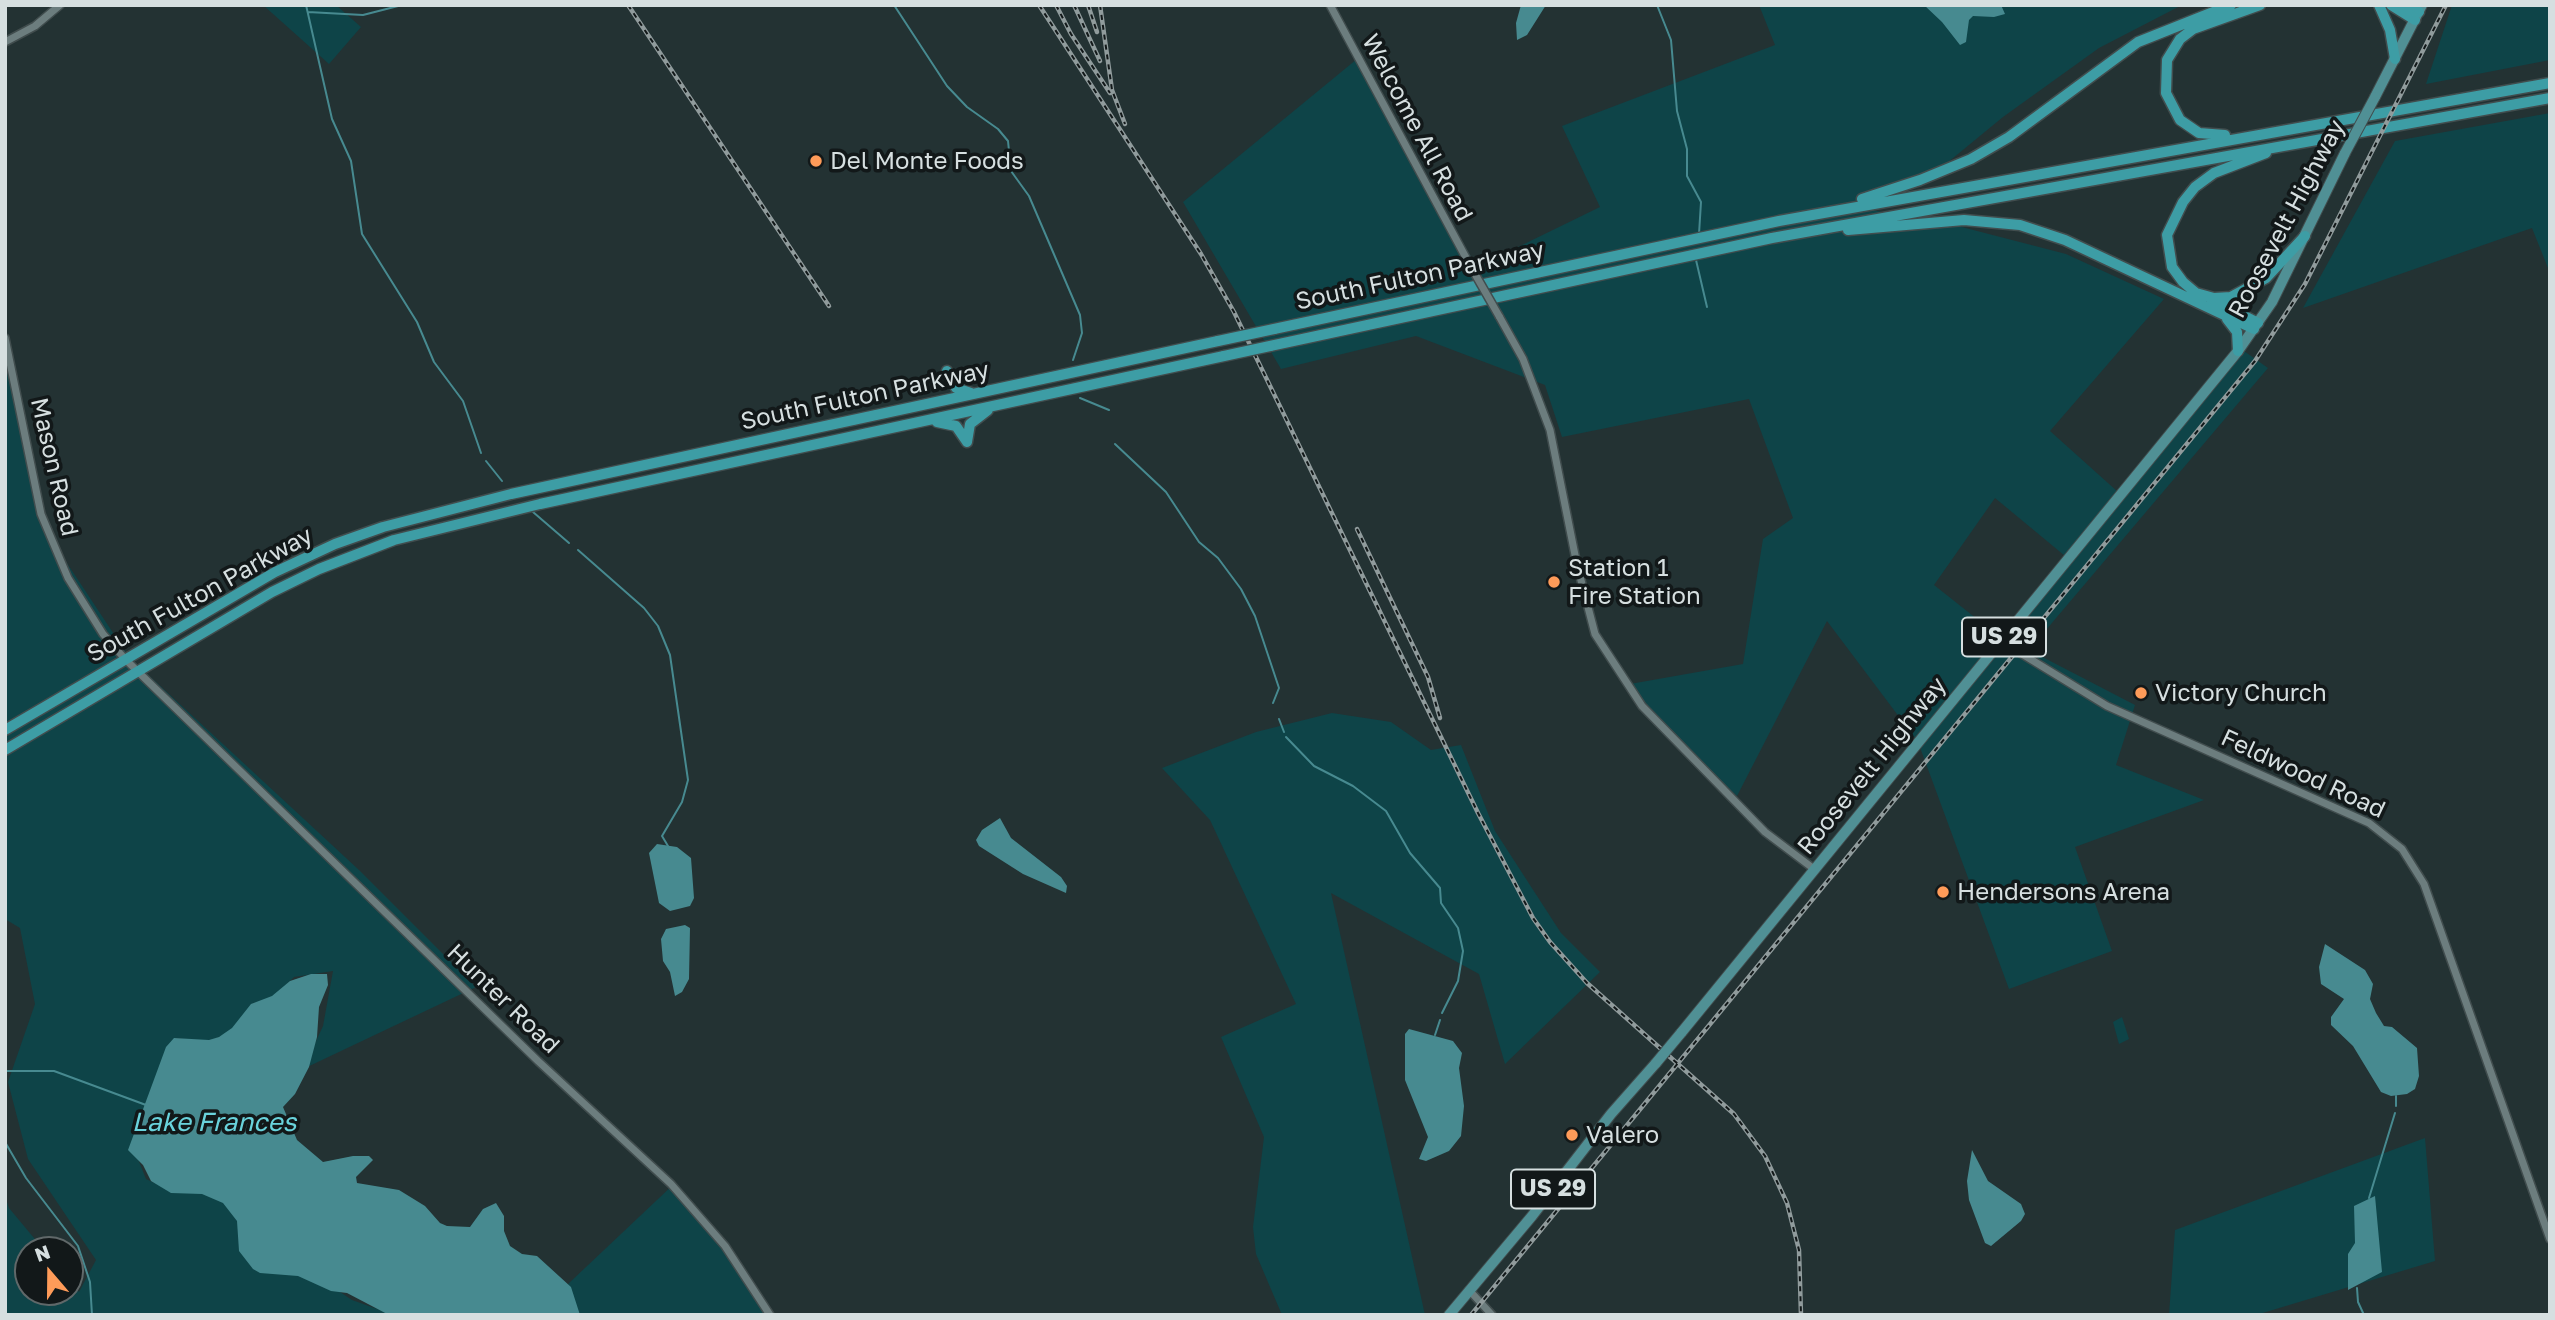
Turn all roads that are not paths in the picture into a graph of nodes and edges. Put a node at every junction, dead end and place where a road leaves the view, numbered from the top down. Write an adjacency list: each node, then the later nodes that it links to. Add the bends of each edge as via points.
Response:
1 (60, 5): 9 (street)
2 (1330, 5): 33 (street, Welcome All Road, bridge, via 1523,359 1550,430 1595,634 1636,701 1754,821)
3 (2231, 5): 15 (highway, via 2138,42 2009,137 1971,159 1870,197)
4 (2260, 5): 13 (highway, via 2200,26 2180,39 2166,60 2165,86 2176,114 2199,133)
5 (2379, 5): 10 (highway)
6 (2391, 5): 8 (highway)
7 (2406, 5): 8 (highway)
8 (2419, 12): 10 (main road, Roosevelt Highway / US 29)
9 (5, 42)
10 (2395, 59): 16 (main road, Roosevelt Highway / US 29, bridge)
11 (2550, 83): 13 (highway)
12 (2550, 98): 14 (highway)
13 (2270, 132): 15 (highway)
14 (2344, 134): 17 (highway); 18 (highway, via 2243,161 2204,180 2189,194 2171,221 2167,251 2183,282)
15 (1779, 221): 23 (highway, South Fulton Parkway, bridge)
16 (2305, 236): 18 (highway, via 2266,278 2248,290 2223,298); 20 (main road, Roosevelt Highway / US 29)
17 (1772, 238): 19 (highway, via 1964,220 2002,222 2064,240); 25 (highway, South Fulton Parkway, bridge)
18 (2205, 296): 20 (highway)
19 (2222, 314): 20 (highway); 22 (highway, via 2237,332)
20 (2256, 326): 22 (main road, Roosevelt Highway / US 29)
21 (5, 338): 28 (street, Mason Road, via 37,498 51,544 87,611)
22 (2238, 351): 27 (main road, Roosevelt Highway / US 29)
23 (978, 393): 24 (highway, South Fulton Parkway); 24 (highway, via 958,390 947,371 945,392)
24 (931, 404): 28 (highway, South Fulton Parkway, via 511,494 383,527 284,567)
25 (1002, 404): 26 (highway, South Fulton Parkway); 26 (highway, via 973,419 967,442 949,422)
26 (910, 424): 29 (highway, South Fulton Parkway, via 394,540 272,592)
27 (2003, 639): 33 (main road, Roosevelt Highway / US 29); 34 (street, Feldwood Road, via 2107,706 2369,823 2402,849 2424,884)
28 (125, 659): 29 (street, Mason Road); 31 (highway, South Fulton Parkway)
29 (137, 671): 30 (street, Mason Road); 32 (highway, South Fulton Parkway)
30 (192, 725): 36 (street, Hunter Road, via 671,1184 725,1247)
31 (5, 730)
32 (5, 750)
33 (1814, 869): 35 (main road, Roosevelt Highway / US 29, bridge)
34 (2550, 1239)
35 (1469, 1290): 37 (main road, Roosevelt Highway / US 29); 38 (street)
36 (770, 1315)
37 (1449, 1315)
38 (1492, 1315)

